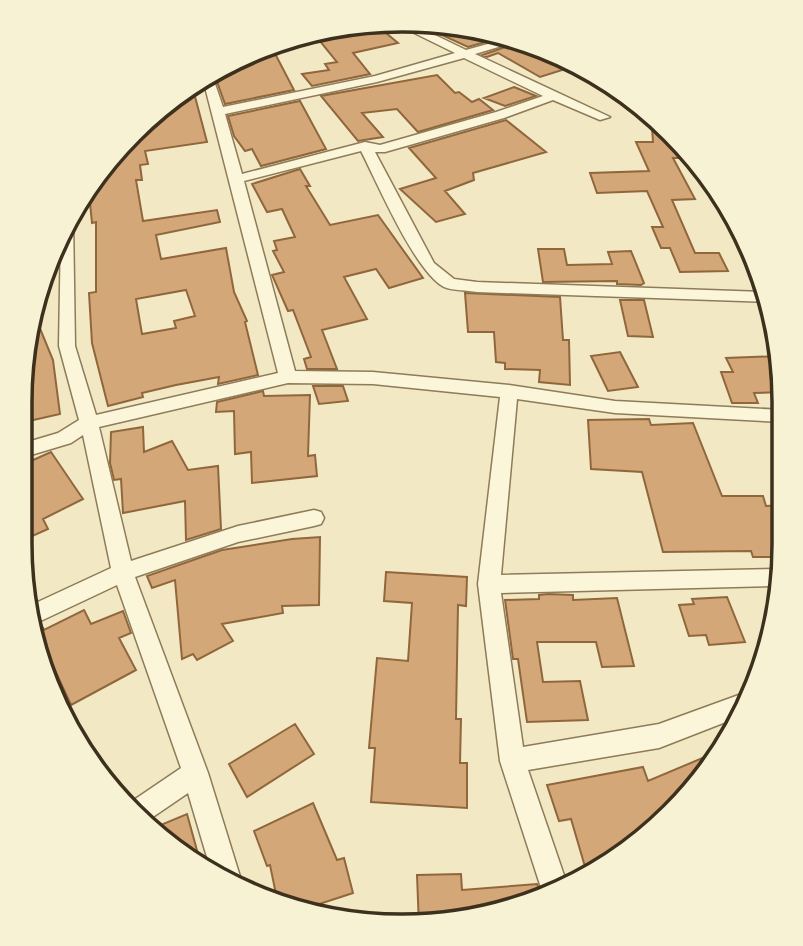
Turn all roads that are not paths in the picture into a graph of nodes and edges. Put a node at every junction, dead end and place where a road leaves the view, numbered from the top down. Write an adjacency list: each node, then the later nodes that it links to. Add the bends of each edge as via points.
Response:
1 (420, 32): 3 (street)
2 (499, 45): 3 (street)
3 (468, 54): 5 (street); 6 (street, via 377,79)
4 (210, 85): 6 (street)
5 (553, 96): 7 (street); 8 (street, via 380,149)
6 (218, 112): 9 (street)
7 (604, 117)
8 (365, 146): 9 (street); 11 (street, via 428,265 449,283 477,288)
9 (237, 179): 12 (street)
10 (68, 243): 15 (street, via 67,346)
11 (756, 297)
12 (288, 377): 13 (street, via 373,378); 15 (street)
13 (509, 391): 14 (street, via 615,407); 20 (street)
14 (771, 415)
15 (89, 423): 16 (street, via 64,438); 18 (street)
16 (32, 448)
17 (314, 517): 18 (street, via 238,534)
18 (123, 572): 21 (street); 24 (street)
19 (770, 577): 20 (street)
20 (489, 584): 23 (street)
21 (38, 613)
22 (733, 708): 23 (street, via 659,736)
23 (512, 761): 27 (street)
24 (195, 773): 25 (street); 26 (street)
25 (142, 808)
26 (224, 869)
27 (553, 882)

